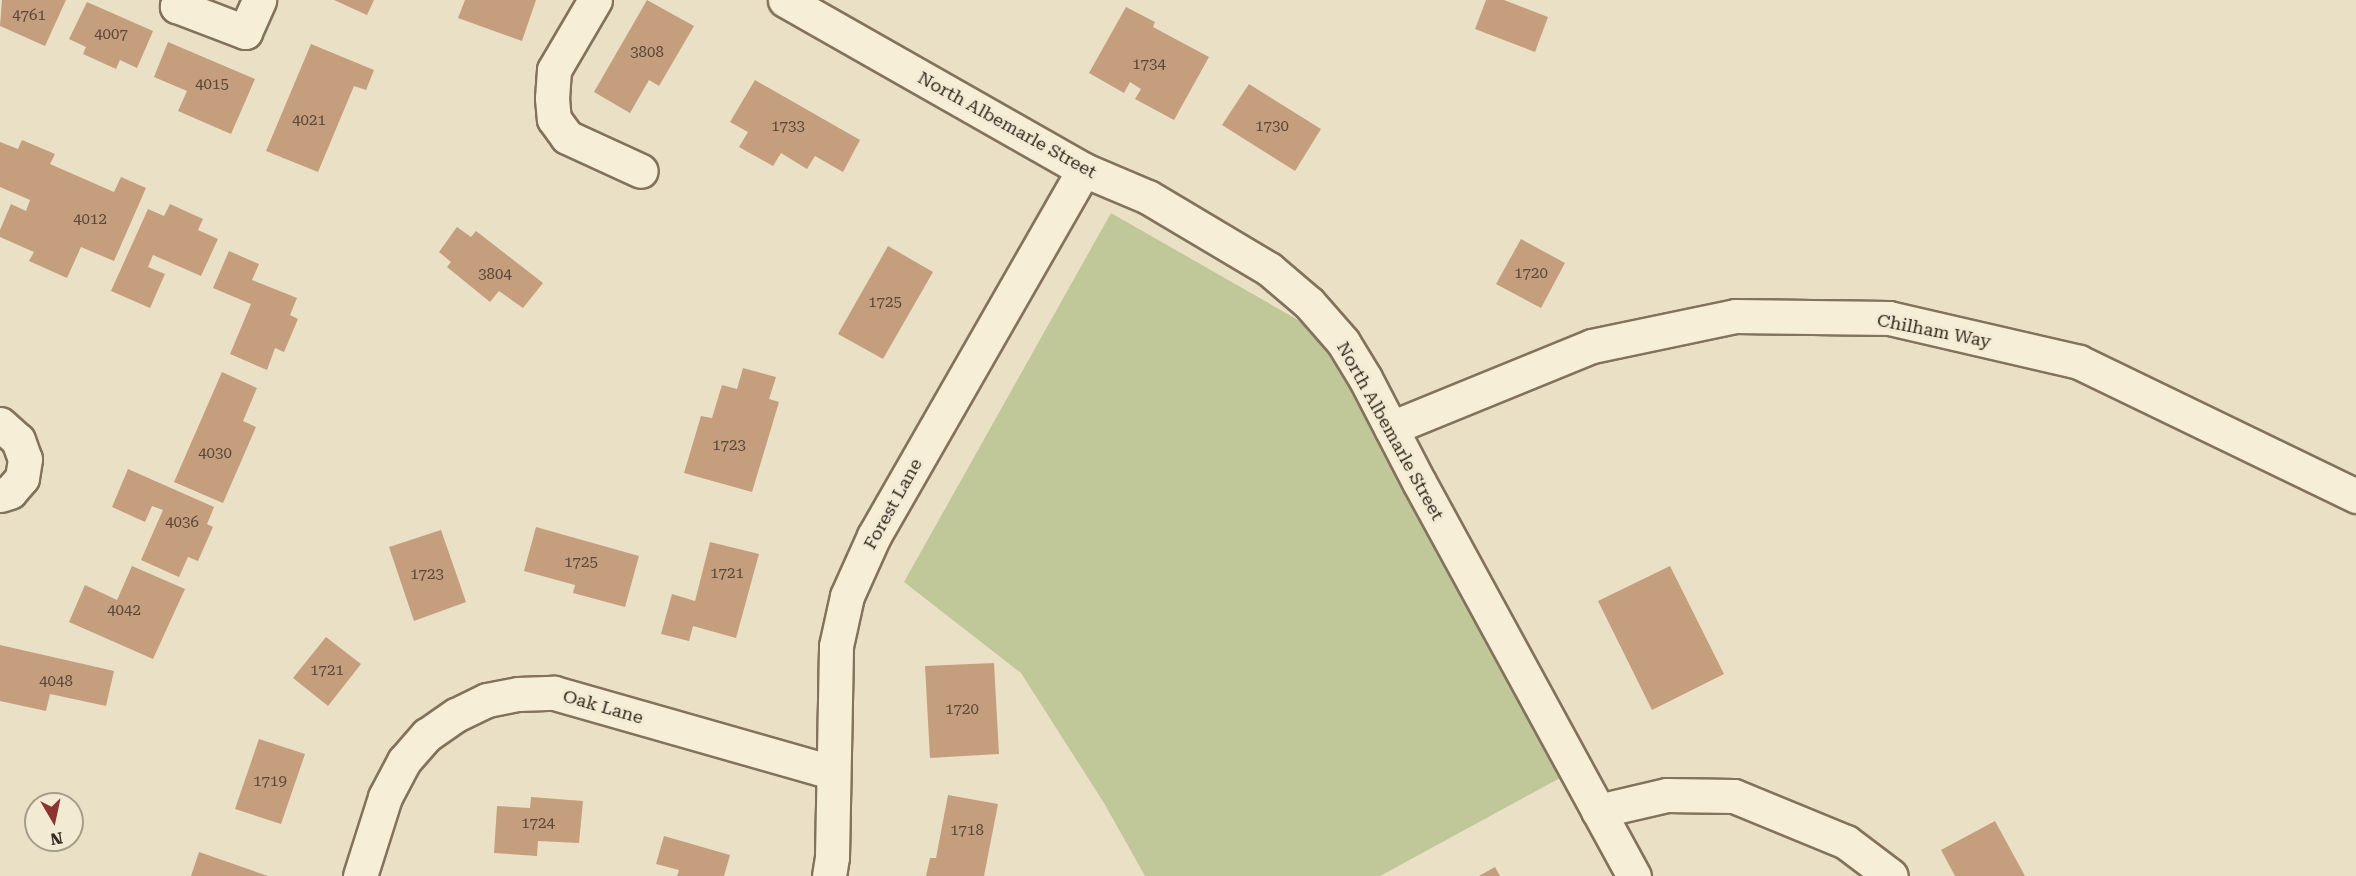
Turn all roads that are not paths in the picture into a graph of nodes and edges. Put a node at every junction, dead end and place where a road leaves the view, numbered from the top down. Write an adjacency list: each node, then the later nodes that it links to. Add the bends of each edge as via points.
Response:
1 (180, 0): 2 (street, via 177,6 246,32)
2 (259, 0)
3 (595, 0): 6 (street, via 555,70 554,119 567,137)
4 (785, 0): 5 (street, North Albemarle Street)
5 (1084, 170): 8 (street, North Albemarle Street, via 1148,197 1269,269 1309,303 1343,342); 11 (street, Forest Lane, via 874,536 847,596 836,646)
6 (641, 171)
7 (0, 424): 9 (street, via 18,440 25,459 22,478 10,492)
8 (1391, 428): 10 (street, Chilham Way, via 1592,346 1736,316 1889,318 2079,362); 12 (street, North Albemarle Street)
9 (0, 495)
10 (2356, 496)
11 (832, 772): 13 (street, Oak Lane, via 554,693 487,700 427,735 404,761 385,797); 14 (street, Forest Lane)
12 (1598, 811): 15 (street, North Albemarle Street); 16 (street, via 1667,795 1734,796 1846,842)
13 (360, 876)
14 (829, 876)
15 (1634, 876)
16 (1891, 876)

